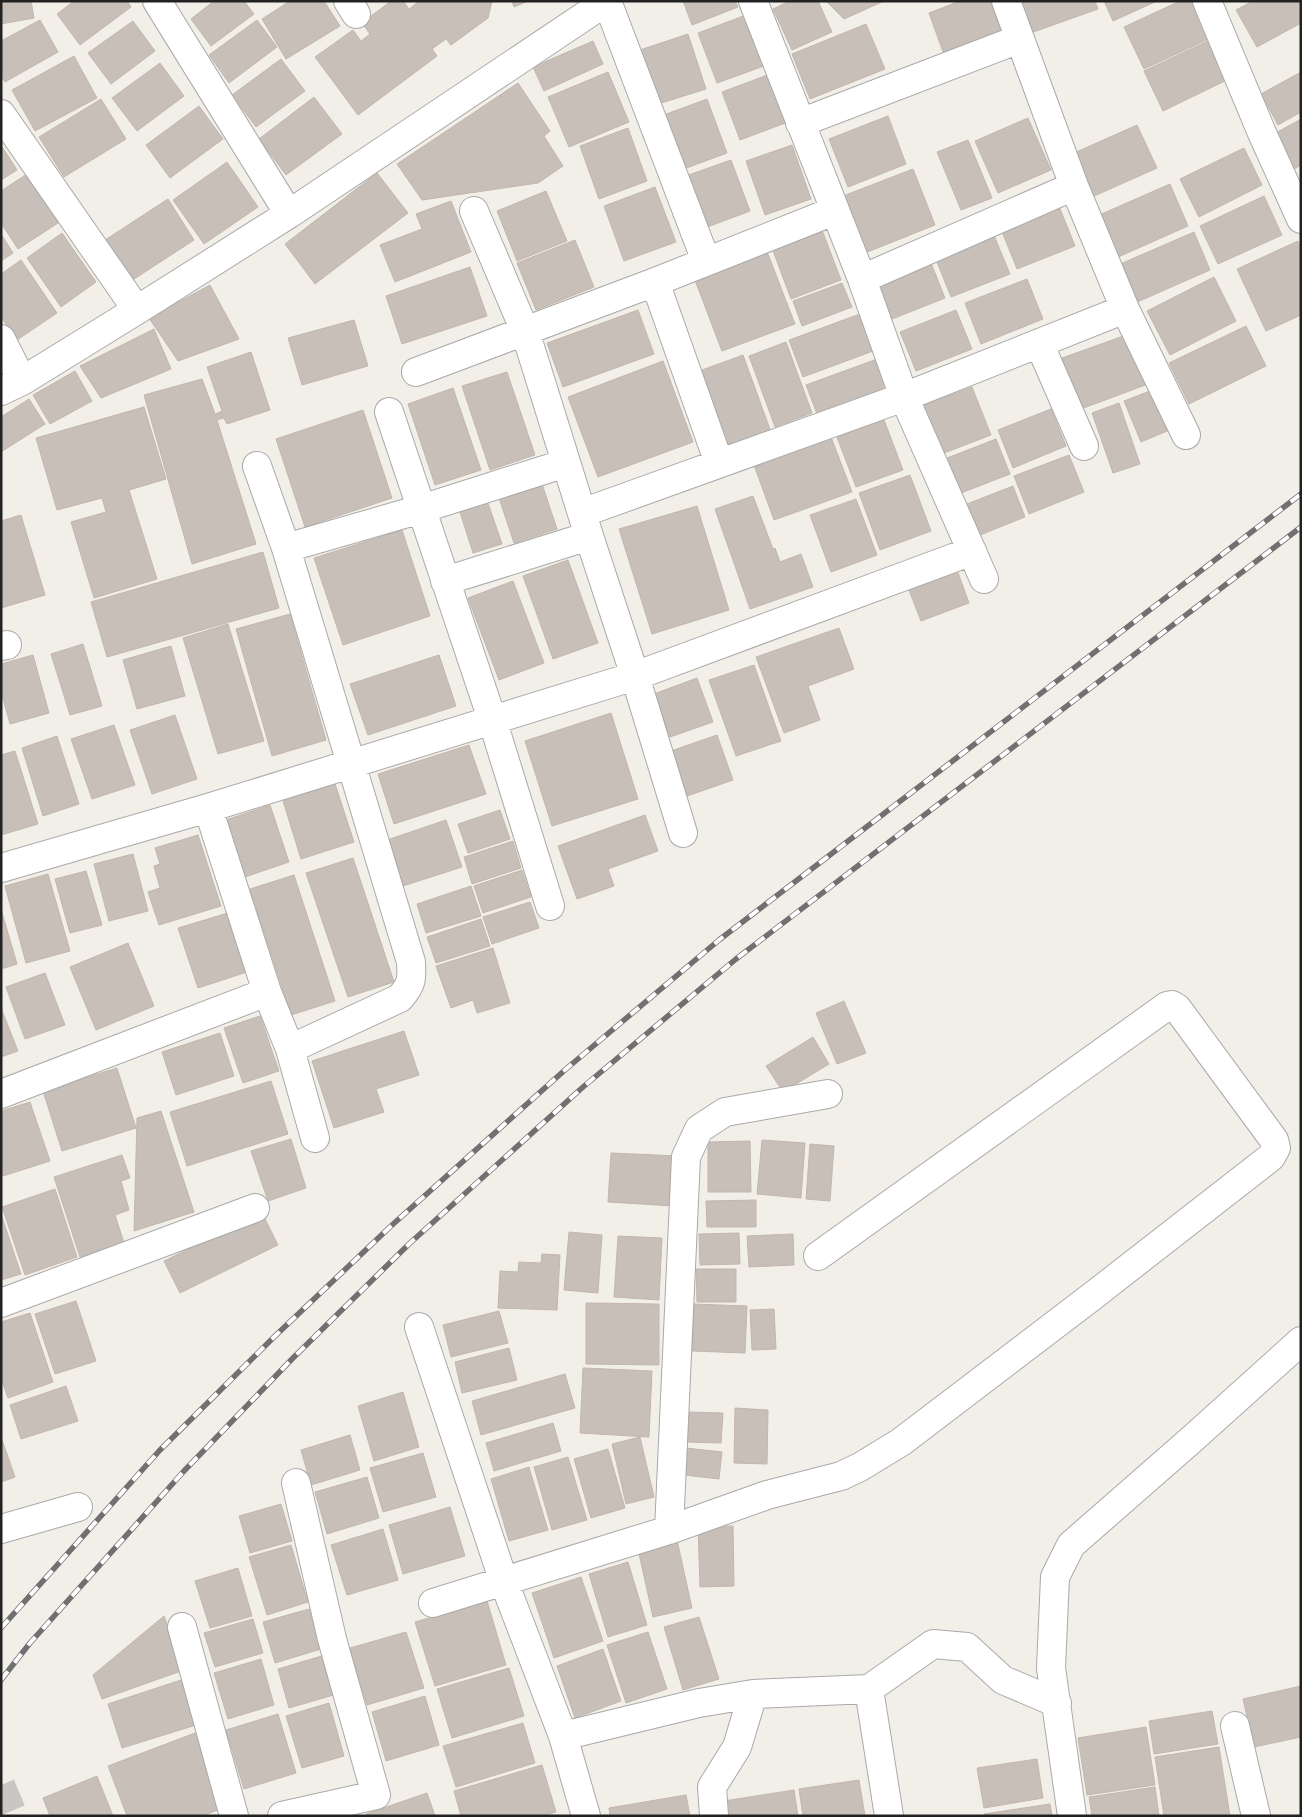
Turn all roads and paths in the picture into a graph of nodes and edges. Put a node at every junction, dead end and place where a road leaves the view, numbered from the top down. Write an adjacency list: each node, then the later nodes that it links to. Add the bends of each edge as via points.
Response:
1 (157, 1): 12 (street)
2 (607, 1): 12 (street); 14 (street)
3 (753, 1): 8 (street)
4 (1006, 1): 6 (street)
5 (1207, 1): 13 (street)
6 (1019, 39): 8 (street); 9 (street)
7 (1, 114): 18 (street)
8 (800, 124): 11 (street)
9 (1074, 186): 15 (street); 17 (street)
10 (474, 211): 19 (street)
11 (834, 211): 14 (street); 15 (street)
12 (289, 214): 18 (street)
13 (1301, 219)
14 (706, 261): 16 (street)
15 (862, 279): 24 (street)
16 (654, 282): 19 (street); 29 (street)
17 (1125, 309): 21 (street); 26 (street)
18 (137, 310): 23 (street)
19 (525, 331): 22 (street); 28 (street)
20 (1, 339): 23 (street)
21 (1040, 343): 24 (street); 27 (street)
22 (416, 372)
23 (12, 386)
24 (904, 397): 29 (street); 34 (street)
25 (389, 412): 31 (street)
26 (1186, 435)
27 (1084, 446)
28 (566, 463): 31 (street); 32 (street)
29 (719, 463): 32 (street)
30 (257, 466): 33 (street)
31 (420, 508): 33 (street); 36 (street)
32 (585, 524): 36 (street); 37 (street)
33 (286, 548): 39 (street)
34 (972, 550): 35 (street); 37 (street)
35 (984, 579)
36 (445, 581): 38 (street)
37 (635, 676): 38 (street); 41 (street)
38 (492, 719): 39 (street); 43 (street)
39 (352, 764): 40 (street); 45 (street, via 411,962 412,980 400,998)
40 (208, 808): 42 (street); 44 (street)
41 (683, 833)
42 (1, 868)
43 (550, 906)
44 (267, 992): 45 (street); 46 (street)
45 (290, 1049): 48 (street)
46 (1, 1094)
47 (828, 1094): 57 (street, via 725,1112 699,1129 686,1157)
48 (315, 1138)
49 (255, 1208): 51 (street)
50 (818, 1256): 57 (street, via 1167,1006 1177,1008 1274,1140 1276,1148 1271,1157 1090,1298 879,1457 841,1476 767,1495)
51 (1, 1303)
52 (419, 1327): 58 (street)
53 (1301, 1341): 63 (street, via 1071,1545 1055,1578 1052,1668)
54 (296, 1483): 67 (street, via 332,1639 376,1795)
55 (78, 1507): 56 (street)
56 (1, 1529)
57 (669, 1530): 58 (street)
58 (504, 1582): 59 (street); 65 (street)
59 (433, 1603)
60 (182, 1627): 66 (street)
61 (869, 1688): 62 (street); 63 (street, via 934,1644 967,1647 1003,1680); 70 (street)
62 (753, 1694): 65 (street, via 699,1703); 69 (street, via 737,1747 712,1788)
63 (1057, 1703): 71 (street)
64 (1235, 1726): 72 (street)
65 (563, 1736): 68 (street)
66 (234, 1816)
67 (282, 1816)
68 (586, 1816)
69 (714, 1816)
70 (889, 1816)
71 (1072, 1816)
72 (1256, 1816)

